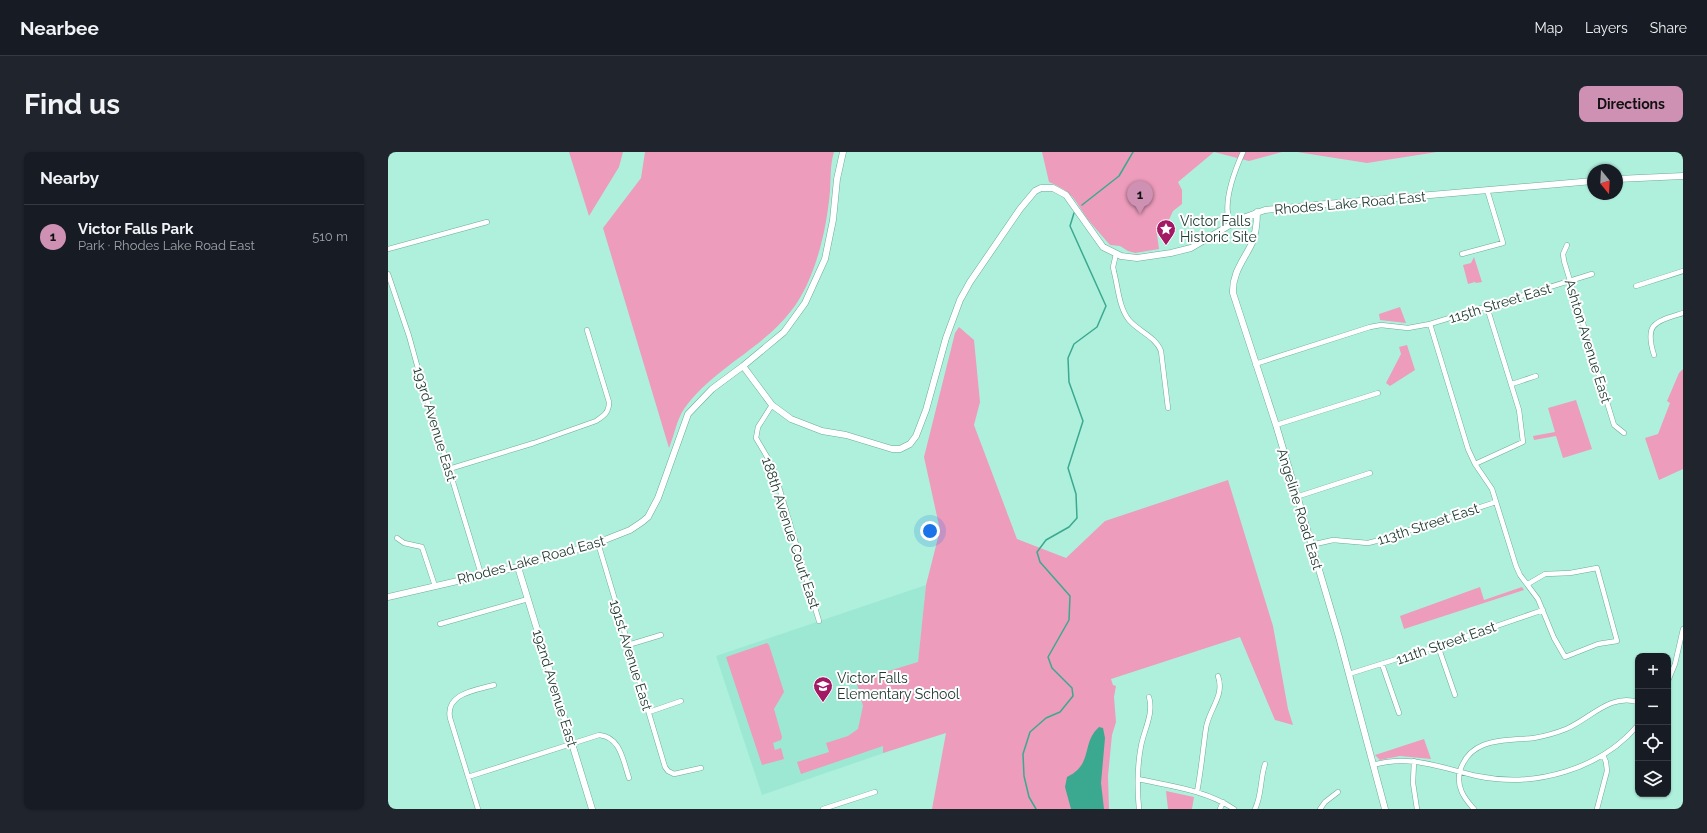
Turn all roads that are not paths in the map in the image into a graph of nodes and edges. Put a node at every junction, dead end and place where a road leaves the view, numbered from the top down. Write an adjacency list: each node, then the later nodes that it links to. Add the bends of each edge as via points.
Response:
1 (843, 152): 25 (street, via 837,179 833,220 820,272 805,303 784,332)
2 (1243, 152): 9 (street, via 1229,196 1227,215)
3 (1683, 176): 4 (street)
4 (1623, 179)
5 (1587, 182): 6 (street, Rhodes Lake Road East)
6 (1487, 190): 7 (street, Rhodes Lake Road East); 13 (street, via 1503,243)
7 (1257, 212): 9 (street, Rhodes Lake Road East); 24 (street, Angeline Road East, via 1256,232 1236,272 1233,286)
8 (487, 222): 11 (street)
9 (1230, 224): 12 (street, Rhodes Lake Road East, via 1204,242 1186,250 1137,258 1125,258)
10 (1567, 245): 17 (street, Ashton Avenue East, via 1563,254)
11 (388, 250)
12 (1116, 254): 29 (street, Rhodes Lake Road East, via 1103,247 1066,195 1048,187 1035,191 1020,209 960,300 946,338 921,425 910,444 904,447 892,450 803,425); 30 (street, via 1113,267 1126,315 1161,351)
13 (1462, 254)
14 (1683, 271): 18 (street)
15 (388, 274): 34 (street, 193rd Avenue East)
16 (1592, 274): 17 (street, 115th Street East)
17 (1570, 281): 19 (street, 115th Street East); 32 (street, Ashton Avenue East, via 1614,425)
18 (1636, 286)
19 (1487, 306): 21 (street, 115th Street East); 27 (street)
20 (1683, 313): 23 (street, via 1655,324 1650,335)
21 (1430, 324): 24 (street, 115th Street East, via 1408,328 1381,325 1370,327); 33 (street)
22 (587, 330): 34 (street, via 609,402 605,415 534,443)
23 (1654, 355)
24 (1255, 364): 31 (street, Angeline Road East)
25 (744, 366): 29 (street, Rhodes Lake Road East); 39 (street, Rhodes Lake Road East, via 712,389 688,414 658,498 648,517 630,530)
26 (1536, 376): 27 (street)
27 (1512, 384): 33 (street, via 1519,410 1523,442)
28 (1378, 393): 31 (street)
29 (772, 405): 48 (street, 188th Avenue Court East, via 758,427 756,438 773,467)
30 (1168, 408)
31 (1276, 425): 36 (street, Angeline Road East)
32 (1624, 433)
33 (1475, 464): 37 (street, via 1490,485)
34 (449, 469): 42 (street, 193rd Avenue East)
35 (1370, 473): 36 (street)
36 (1296, 497): 40 (street, Angeline Road East)
37 (1496, 502): 40 (street, 113th Street East, via 1368,543 1333,540); 43 (street, via 1516,566)
38 (397, 538): 44 (street, via 404,543 422,547)
39 (598, 543): 41 (street, Rhodes Lake Road East); 52 (street, 191st Avenue East)
40 (1311, 545): 55 (street, Angeline Road East)
41 (518, 567): 42 (street, Rhodes Lake Road East); 46 (street, 192nd Avenue East)
42 (481, 574): 44 (street, Rhodes Lake Road East)
43 (1528, 584): 47 (street); 47 (street, via 1545,574 1597,568 1617,641 1598,644 1565,656 1554,638)
44 (435, 586): 45 (street, Rhodes Lake Road East)
45 (388, 597)
46 (528, 599): 49 (street); 66 (street, 192nd Avenue East)
47 (1543, 610): 53 (street, 111th Street East)
48 (819, 620)
49 (440, 624)
50 (1683, 629): 56 (street)
51 (661, 635): 52 (street)
52 (628, 645): 63 (street, 191st Avenue East)
53 (1438, 646): 54 (street, 111th Street East); 59 (street)
54 (1382, 664): 55 (street, 111th Street East); 64 (street)
55 (1349, 674): 70 (street, Angeline Road East)
56 (1671, 674)
57 (1218, 676): 77 (street, via 1220,694 1208,723)
58 (494, 685): 73 (street, via 460,696 451,706 450,718)
59 (1455, 695)
60 (1149, 697): 75 (street, via 1151,711 1141,745)
61 (681, 702): 63 (street)
62 (1635, 702): 72 (street, via 1624,700 1609,703 1573,725 1546,735 1497,741 1481,746 1468,755)
63 (648, 712): 71 (street, 191st Avenue East, via 668,771 674,774)
64 (1399, 712)
65 (1635, 728): 67 (street)
66 (572, 743): 73 (street); 74 (street, via 599,735 610,737 619,747); 82 (street, 192nd Avenue East)
67 (1603, 755): 72 (street, via 1559,773 1533,778 1506,780); 93 (street, via 1607,771)
68 (1414, 761): 70 (street); 72 (street); 91 (street, via 1413,788)
69 (1265, 764): 88 (street)
70 (1373, 765): 90 (street, Angeline Road East)
71 (701, 768)
72 (1460, 772): 92 (street, via 1458,782 1462,794)
73 (468, 777): 81 (street)
74 (629, 778)
75 (1138, 779): 77 (street); 85 (street)
76 (875, 792): 79 (street)
77 (1197, 792): 80 (street)
78 (1338, 792): 89 (street)
79 (843, 802): 83 (street); 84 (street)
80 (1223, 802): 86 (street); 87 (street)
81 (478, 809)
82 (592, 809)
83 (823, 809)
84 (845, 809)
85 (1139, 809)
86 (1220, 809)
87 (1234, 809)
88 (1255, 809)
89 (1320, 809)
90 (1385, 809)
91 (1417, 809)
92 (1474, 809)
93 (1597, 809)

